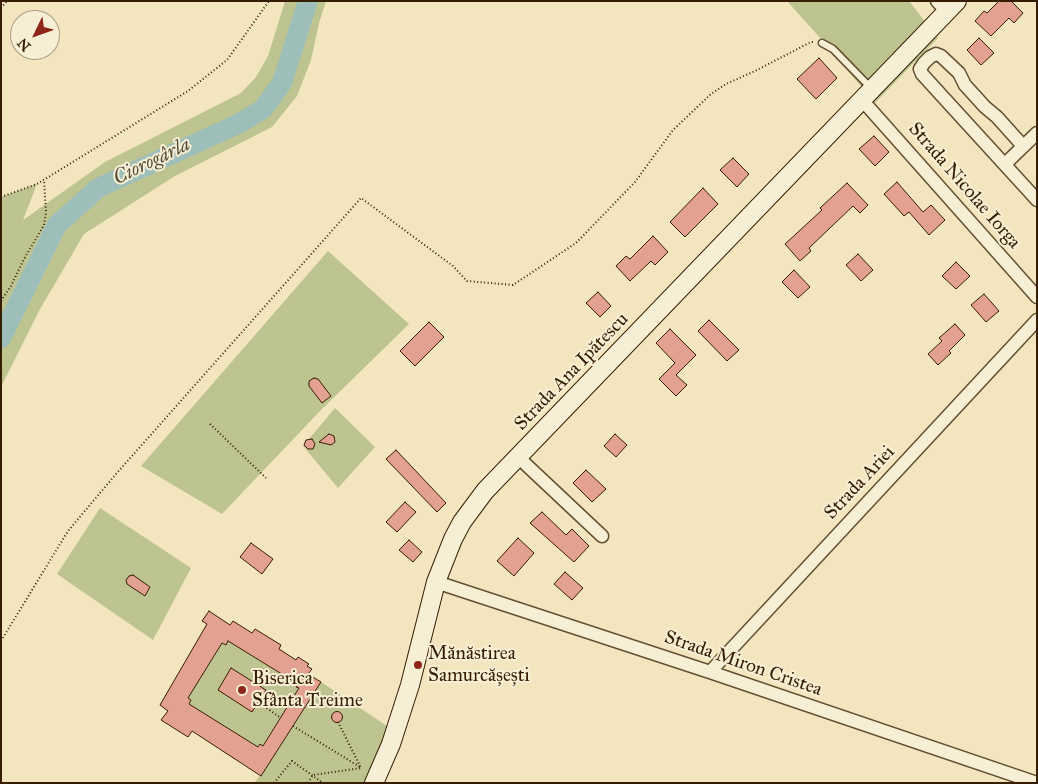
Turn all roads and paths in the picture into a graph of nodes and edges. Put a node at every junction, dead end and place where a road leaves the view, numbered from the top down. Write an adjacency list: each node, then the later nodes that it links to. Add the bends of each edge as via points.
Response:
1 (7, 1): 4 (path)
2 (269, 1): 12 (path, via 227,60 188,91)
3 (947, 5): 6 (main road, Strada Ana Ipătescu)
4 (1, 8)
5 (822, 42): 8 (lane, via 833,49); 23 (path, via 811,42 711,94 673,130 635,182 576,243 513,285 468,281 453,266 361,198 68,531)
6 (913, 48): 7 (street); 8 (main road, Strada Ana Ipătescu)
7 (930, 57): 10 (street, via 936,54 948,62); 11 (street, via 920,69 922,74)
8 (868, 95): 15 (street, Strada Nicolae Iorga); 19 (main road, Strada Ana Ipătescu)
9 (1037, 133): 10 (street)
10 (1023, 146): 11 (street)
11 (1005, 164): 14 (street)
12 (44, 180): 13 (path); 16 (path, via 44,225)
13 (1, 197)
14 (1037, 200)
15 (1037, 297)
16 (1, 301)
17 (1037, 320): 24 (street, Strada Ariei)
18 (210, 424): 20 (path)
19 (518, 457): 21 (street); 22 (main road, Strada Ana Ipătescu, via 462,522)
20 (266, 478)
21 (602, 536)
22 (436, 582): 24 (street, Strada Miron Cristea); 31 (main road, Strada Ana Ipătescu, via 410,685)
23 (1, 641)
24 (710, 672): 35 (street, Strada Miron Cristea)
25 (258, 702): 26 (path)
26 (281, 718)
27 (338, 722): 29 (path)
28 (293, 726): 29 (path)
29 (361, 768): 30 (path); 31 (path)
30 (313, 775): 32 (path, via 292,761); 33 (path); 34 (path)
31 (375, 781)
32 (274, 783)
33 (308, 783)
34 (323, 783)
35 (1037, 783)

